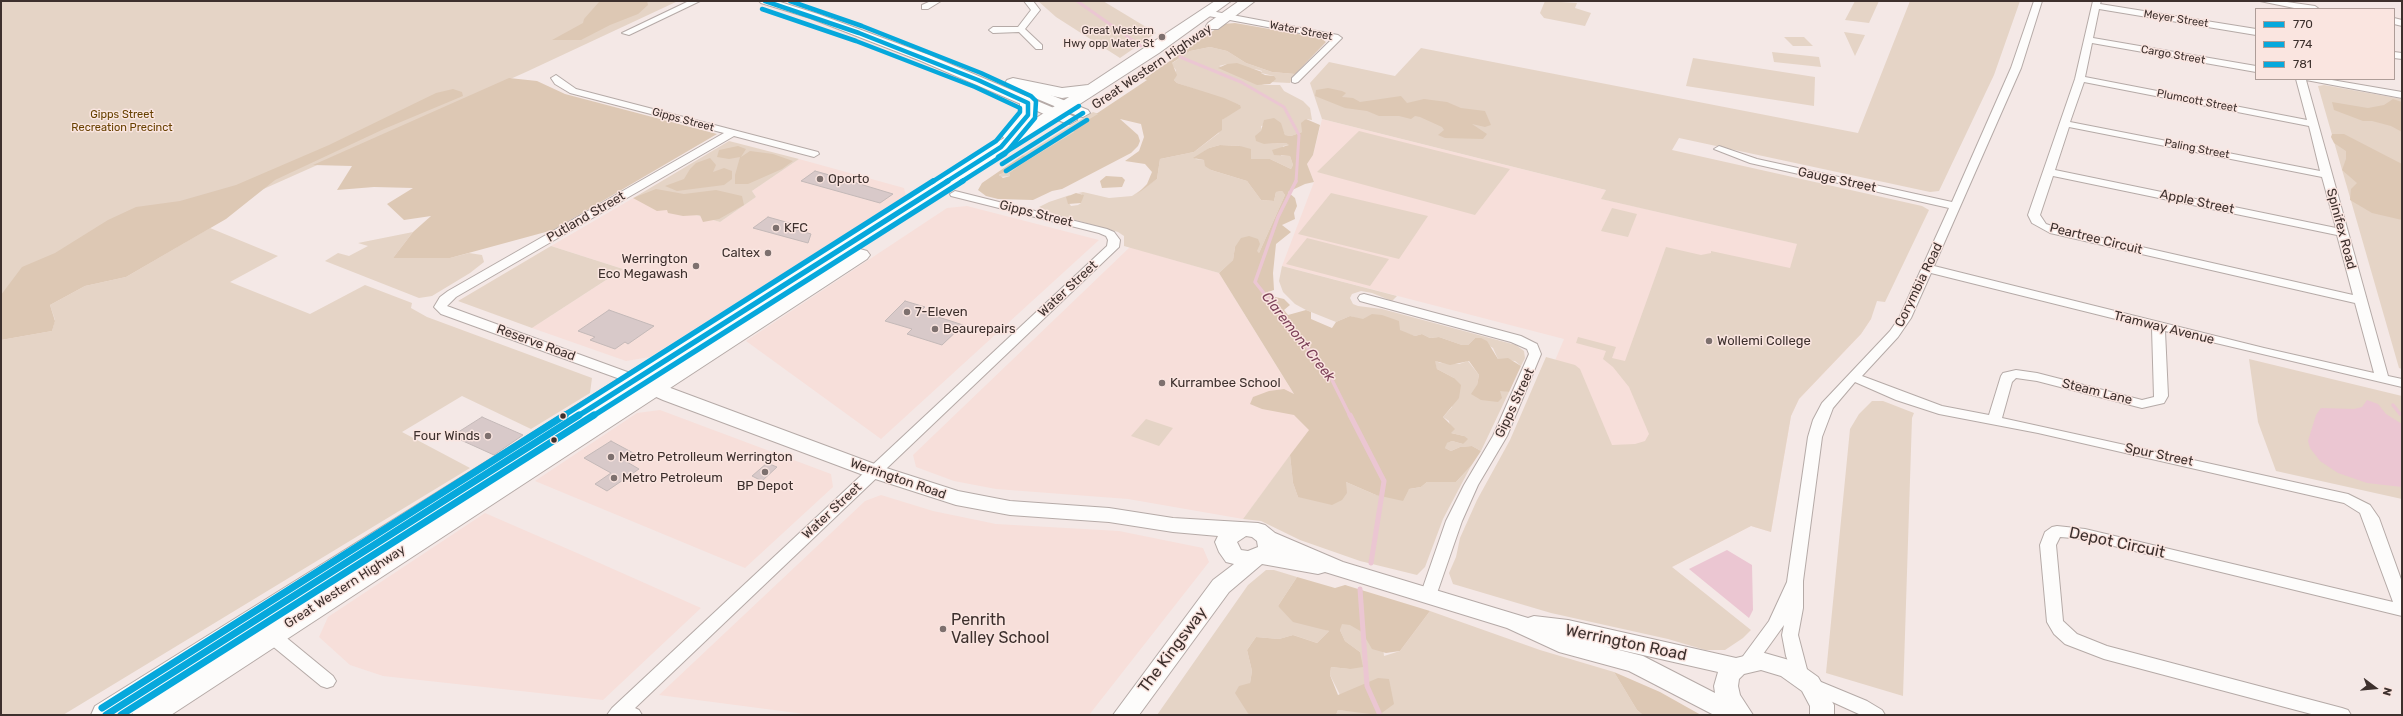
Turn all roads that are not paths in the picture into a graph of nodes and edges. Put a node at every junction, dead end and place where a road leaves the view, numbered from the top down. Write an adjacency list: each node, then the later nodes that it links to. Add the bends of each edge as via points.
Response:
1 (696, 1): 19 (street)
2 (765, 1): 31 (main road, via 925,58)
3 (794, 1): 28 (main road, via 880,30)
4 (937, 1): 12 (street)
5 (1028, 1): 16 (street, via 1036,10 1023,24)
6 (1224, 1): 14 (highway, Great Western Highway)
7 (1248, 1): 15 (highway, Great Western Highway)
8 (2038, 1): 42 (street, Corymbia Road, via 2016,68)
9 (2264, 1): 11 (street)
10 (2097, 3): 18 (street, Meyer Street); 20 (street, Peartree Circuit)
11 (2282, 6): 13 (street)
12 (925, 7)
13 (2304, 8)
14 (1206, 13): 15 (street, Water Street); 29 (highway, Great Western Highway, via 1154,50)
15 (1226, 17): 25 (street, Water Street, via 1338,38); 32 (highway, Great Western Highway)
16 (1022, 29): 17 (street); 21 (street)
17 (993, 30)
18 (2255, 32)
19 (626, 33)
20 (2090, 40): 22 (street, Cargo Street); 24 (street, Peartree Circuit)
21 (1039, 47)
22 (2255, 69)
23 (556, 78): 35 (street, Gipps Street, via 573,91)
24 (2080, 79): 33 (street, Peartree Circuit); 34 (street, Plumcott Street)
25 (1295, 80)
26 (2302, 80): 34 (street, Spinifex Road)
27 (2316, 80): 30 (street)
28 (1014, 83): 29 (highway, via 1062,93); 32 (main road)
29 (1090, 90): 32 (highway, Great Western Highway)
30 (2402, 95)
31 (1028, 103): 32 (main road); 36 (highway, via 1028,114)
32 (1068, 113): 36 (highway, Great Western Highway); 41 (highway, Great Western Highway)
33 (2067, 124): 39 (street, Peartree Circuit); 40 (street, Paling Street)
34 (2314, 124): 40 (street, Spinifex Road)
35 (732, 133): 38 (street, Gipps Street); 48 (street, Putland Street, via 452,294)
36 (1001, 147): 53 (highway, Great Western Highway)
37 (1719, 149): 42 (street, Gauge Street, via 1754,161)
38 (814, 154)
39 (2050, 172): 43 (street, Apple Street); 47 (street, Peartree Circuit, via 2034,215 2042,226)
40 (2327, 175): 43 (street, Spinifex Road)
41 (955, 194): 44 (street, Gipps Street, via 1103,231 1110,234); 53 (highway, Great Western Highway)
42 (1956, 206): 45 (street, Corymbia Road)
43 (2343, 233): 47 (street, Spinifex Road)
44 (1114, 240): 55 (street, Water Street, via 1113,247 1108,252)
45 (1927, 268): 49 (street, Tramway Avenue); 50 (street, Corymbia Road, via 1900,326)
46 (1364, 298): 60 (street, Gipps Street, via 1516,339 1532,347 1535,354 1500,436 1471,485 1454,521)
47 (2360, 300): 51 (street, Spinifex Road)
48 (442, 304): 53 (street, Reserve Road, via 440,307 445,311)
49 (2158, 326): 51 (street, Tramway Avenue); 54 (street, Steam Lane, via 2161,396 2159,400 2142,404 2016,374 2008,376 2004,382)
50 (1854, 377): 54 (street, Spur Street, via 1927,406); 58 (street, Corymbia Road, via 1827,406 1818,426)
51 (2382, 379): 52 (street, Tramway Avenue)
52 (2402, 383)
53 (645, 384): 55 (main road, Werrington Road); 64 (highway, Great Western Highway); 69 (highway, Great Western Highway)
54 (1995, 420): 61 (street, Spur Street, via 2348,499 2365,509 2371,518)
55 (873, 471): 56 (main road, Werrington Road, via 934,492 984,504 1131,517 1173,525 1192,535); 68 (street, Water Street)
56 (1231, 543): 57 (main road, Werrington Road, via 1241,558); 57 (main road, via 1258,530); 59 (main road, The Kingsway)
57 (1261, 551): 59 (main road, The Kingsway); 60 (main road, Werrington Road, via 1336,568)
58 (1795, 581): 65 (street, Corymbia Road, via 1776,624); 66 (street, Corymbia Road, via 1795,608 1790,635 1794,656)
59 (1221, 586): 71 (main road, The Kingsway)
60 (1428, 596): 63 (main road, Werrington Road)
61 (2402, 604)
62 (2402, 610): 76 (street, Depot Circuit, via 2085,534 2057,532 2050,536 2048,545 2055,622 2071,640 2104,652)
63 (1515, 622): 65 (main road, Werrington Road, via 1568,629); 72 (main road, Werrington Road, via 1567,646 1635,663)
64 (271, 635): 67 (street); 70 (highway, Great Western Highway)
65 (1741, 665): 66 (main road, Werrington Road, via 1762,661 1777,664); 73 (main road, via 1728,676 1726,686 1728,698)
66 (1806, 680): 74 (main road, via 1822,705); 75 (street)
67 (327, 681)
68 (622, 714)
69 (106, 715)
70 (147, 715)
71 (1125, 715)
72 (1736, 715)
73 (1741, 715)
74 (1822, 715)
75 (1876, 715)
76 (2342, 715)

